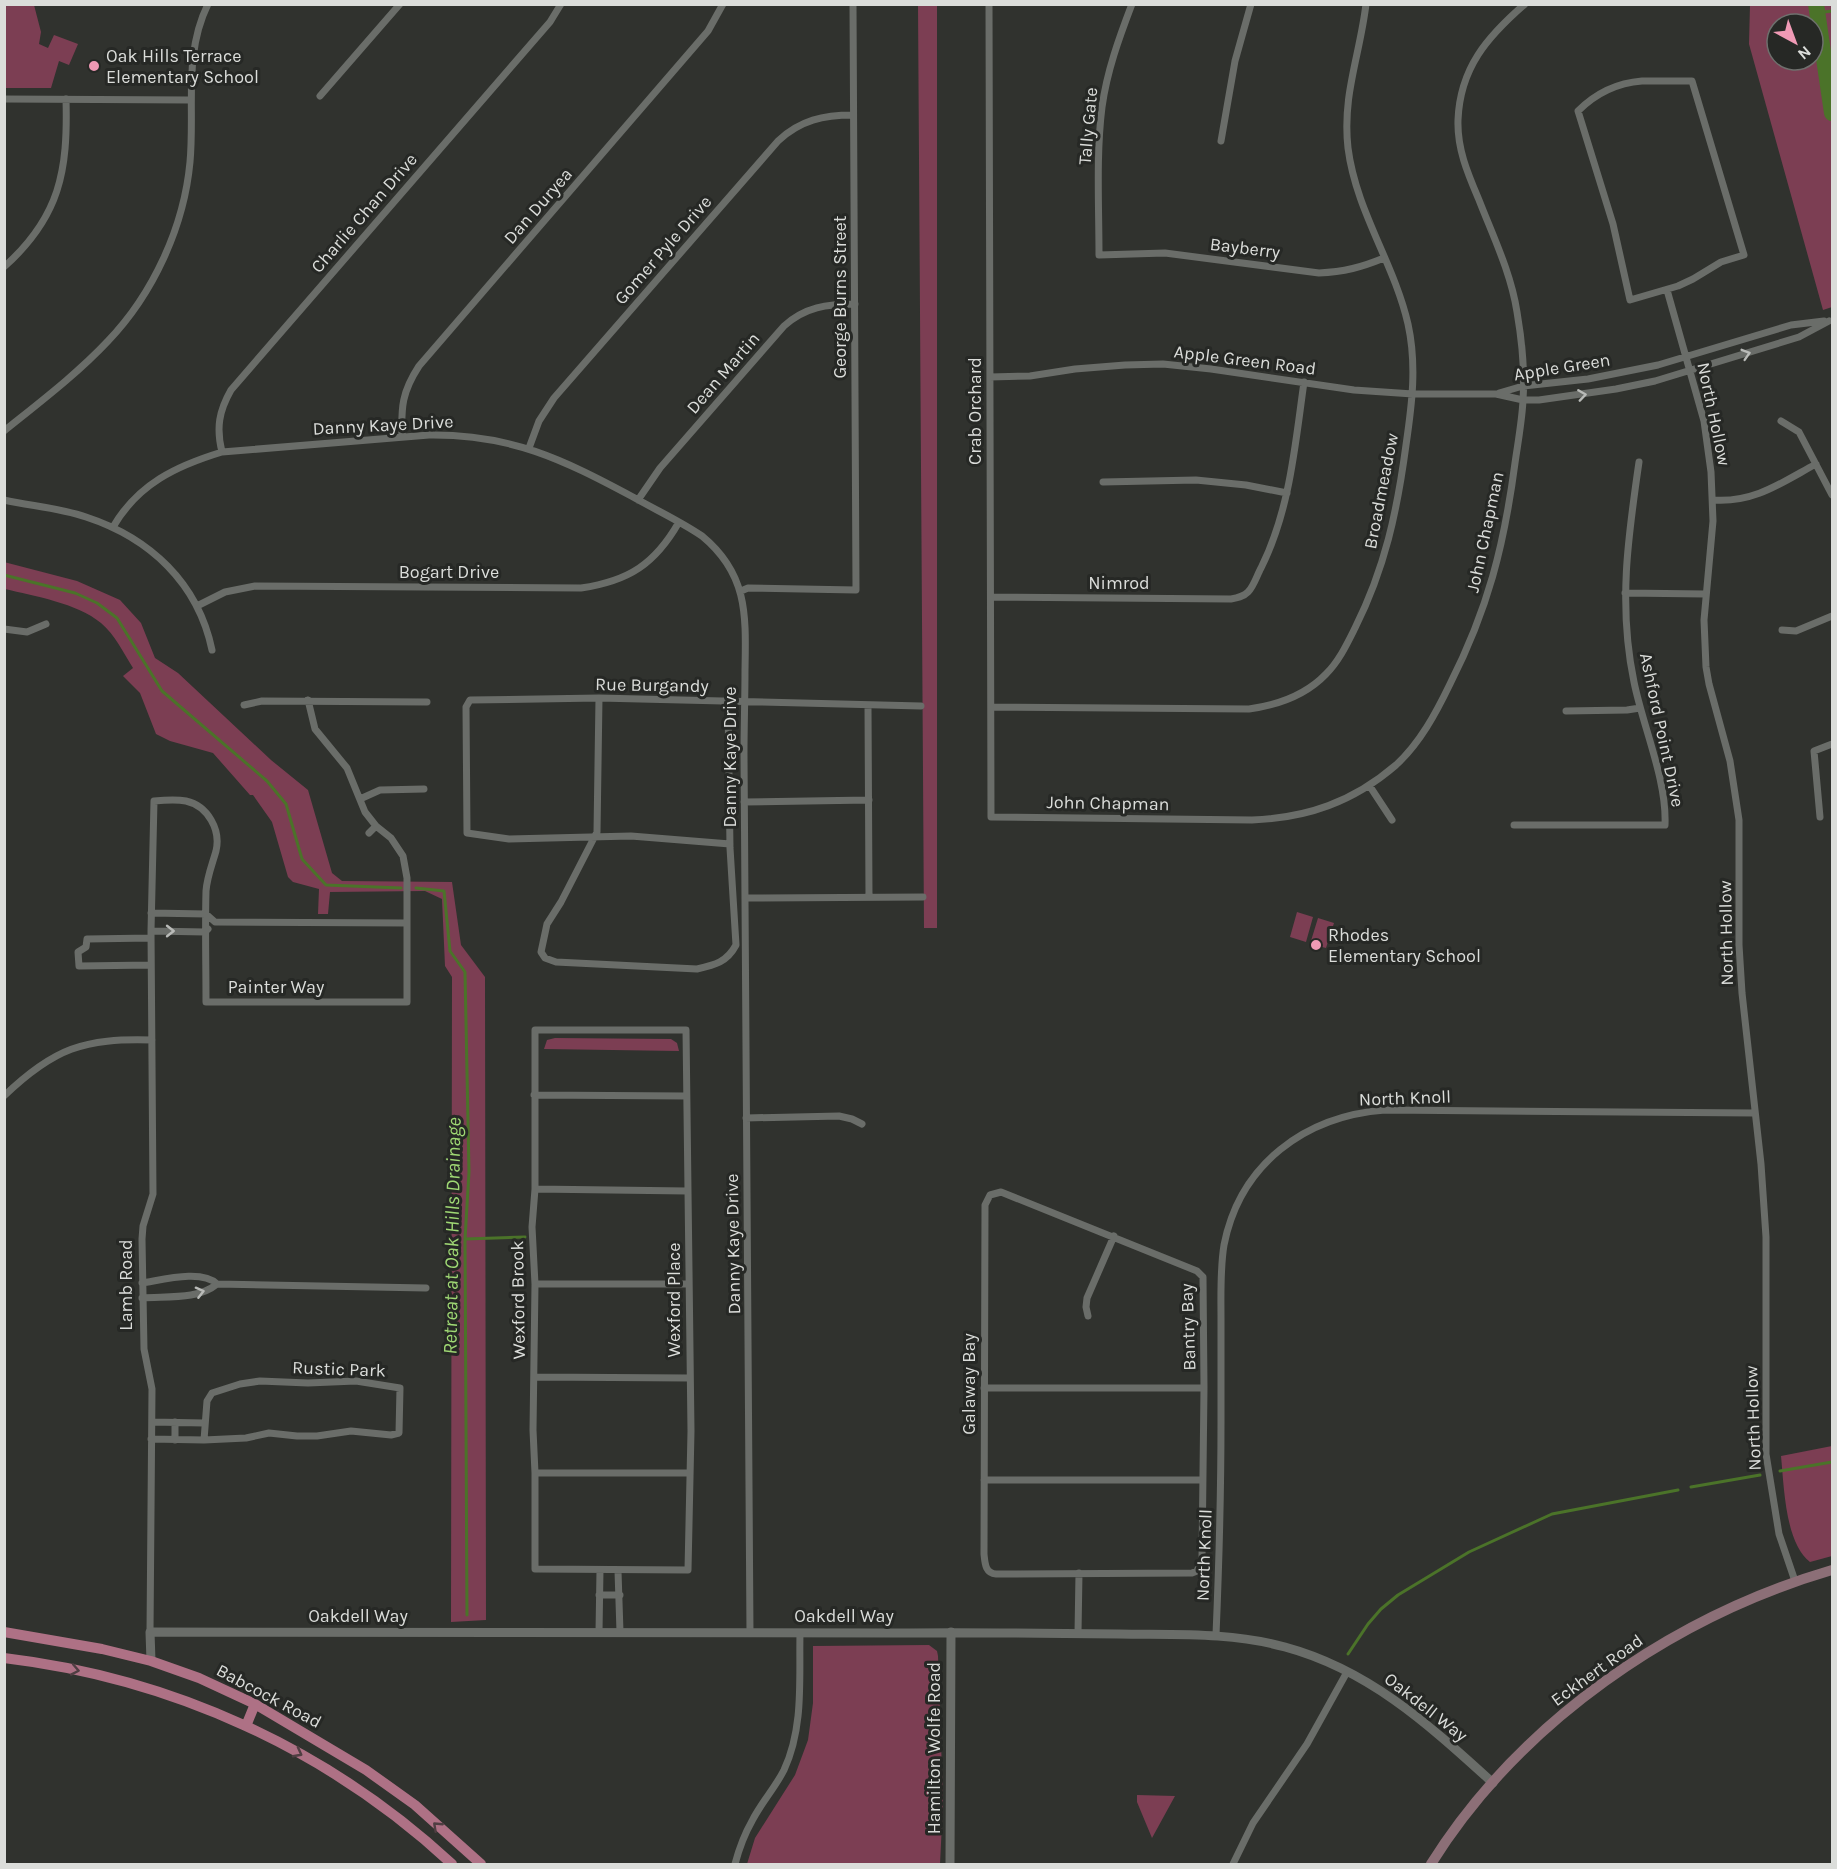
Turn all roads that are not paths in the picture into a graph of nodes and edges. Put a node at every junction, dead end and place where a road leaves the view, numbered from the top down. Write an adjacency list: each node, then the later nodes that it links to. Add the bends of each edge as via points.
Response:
1 (208, 4): 14 (street, via 195,44)
2 (400, 4): 11 (street)
3 (561, 4): 35 (street, Charlie Chan Drive, via 550,22 231,390 218,428)
4 (723, 4): 33 (street, Dan Duryea, via 708,31 419,366 403,399)
5 (853, 4): 15 (street, George Burns Street)
6 (989, 4): 25 (street, Crab Orchard)
7 (1132, 4): 17 (street, Tally Gate, via 1110,68 1102,106)
8 (1251, 4): 16 (street, via 1235,61)
9 (1366, 4): 18 (street, Broadmeadow, via 1348,96 1348,147 1358,197)
10 (1520, 6): 27 (street, John Chapman, via 1478,54 1462,93 1458,121 1464,163 1507,270 1517,308)
11 (320, 96)
12 (4, 99): 13 (street)
13 (66, 99): 14 (street); 19 (street, via 67,140 56,194 40,227)
14 (190, 100): 32 (street, via 190,162 184,198 167,250 149,288 109,341)
15 (853, 115): 21 (street, George Burns Street); 34 (street, Gomer Pyle Drive, via 807,121 778,141 554,398 539,421)
16 (1221, 141)
17 (1099, 255): 18 (street, Bayberry, via 1166,253 1319,273 1357,269)
18 (1384, 258): 28 (street, Broadmeadow, via 1408,325)
19 (4, 267)
20 (1666, 290): 20 (street, via 1721,262 1744,255 1692,81 1642,81 1614,86 1578,111 1613,224 1630,300); 23 (street, North Hollow)
21 (855, 304): 42 (street, Dean Martin, via 819,306 784,326 660,468); 46 (street, George Burns Street, via 856,590)
22 (1831, 320): 23 (street, Apple Green, via 1791,325); 24 (street, Apple Green, one-way to 22, via 1799,337)
23 (1686, 356): 24 (street, North Hollow); 27 (street, Apple Green, via 1588,379)
24 (1690, 371): 30 (street, Apple Green, one-way to 24, via 1617,389); 43 (street, North Hollow, via 1704,421)
25 (990, 377): 26 (street, Apple Green Road, via 1163,364); 49 (street, Crab Orchard)
26 (1304, 382): 28 (street, Apple Green Road); 39 (street)
27 (1523, 386): 29 (street, Apple Green); 30 (street, John Chapman)
28 (1413, 394): 29 (street, Apple Green Road); 64 (street, Broadmeadow, via 1400,491 1378,577 1341,656 1317,682 1287,700 1249,709)
29 (1496, 394): 30 (street, Apple Green)
30 (1523, 400): 68 (street, John Chapman, via 1509,508 1492,583 1473,635 1424,732 1397,764)
31 (1781, 421): 37 (street, via 1799,432)
32 (4, 431)
33 (402, 437): 34 (street, Danny Kaye Drive, via 453,435); 35 (street, Danny Kaye Drive)
34 (529, 448): 42 (street, Danny Kaye Drive, via 581,469)
35 (222, 452): 45 (street, Danny Kaye Drive, via 188,462 159,478 130,504)
36 (1639, 462): 47 (street, Ashford Point Drive)
37 (1816, 464): 40 (street); 43 (street, via 1747,498)
38 (1103, 482): 39 (street, via 1196,480)
39 (1287, 493): 49 (street, Nimrod, via 1266,557 1247,594 1239,598)
40 (1833, 495)
41 (4, 500): 45 (street, via 65,511)
42 (638, 500): 44 (street, Danny Kaye Drive)
43 (1713, 500): 48 (street, North Hollow)
44 (679, 522): 46 (street, Danny Kaye Drive, via 718,551); 50 (street, Bogart Drive, via 663,548 645,564 619,579 595,586 255,586 225,592)
45 (113, 527): 50 (street, via 156,553 190,592)
46 (741, 591): 60 (street, Danny Kaye Drive, via 746,629)
47 (1625, 592): 48 (street); 65 (street, Ashford Point Drive, via 1630,660)
48 (1705, 594): 99 (street, North Hollow, via 1706,668 1732,771 1739,820 1741,975)
49 (991, 597): 64 (street, Crab Orchard)
50 (197, 606): 55 (street)
51 (1833, 616): 54 (street, via 1796,631)
52 (46, 624): 53 (street, via 27,632)
53 (4, 629)
54 (1782, 630)
55 (212, 650)
56 (599, 698): 58 (street, Rue Burgandy); 81 (street); 81 (street, Rue Burgandy, via 470,700 466,707 467,833 509,839)
57 (308, 700): 59 (street); 61 (street); 70 (street, Painter Way, via 315,729 347,768)
58 (728, 701): 60 (street, Rue Burgandy); 82 (street)
59 (427, 702)
60 (745, 702): 62 (street, Rue Burgandy); 73 (street, Danny Kaye Drive)
61 (244, 705)
62 (868, 706): 63 (street, Rue Burgandy); 72 (street)
63 (921, 706)
64 (991, 707): 74 (street, Crab Orchard)
65 (1640, 708): 66 (street); 77 (street, Ashford Point Drive, via 1665,801 1665,825)
66 (1566, 711)
67 (1833, 744): 75 (street, via 1814,751)
68 (1369, 785): 74 (street, John Chapman, via 1318,810 1275,819); 76 (street)
69 (424, 789): 70 (street, via 380,790)
70 (360, 799): 78 (street, Painter Way)
71 (154, 801): 87 (street, Lamb Road); 88 (street, Painter Way, via 186,801 199,806 217,832)
72 (869, 801): 73 (street); 84 (street)
73 (744, 802): 80 (street, Danny Kaye Drive)
74 (991, 817)
75 (1820, 817)
76 (1392, 820)
77 (1514, 825)
78 (376, 826): 79 (street); 90 (street, Painter Way, via 391,838 403,856)
79 (369, 833)
80 (744, 837): 82 (street); 83 (street, Danny Kaye Drive)
81 (594, 838): 82 (street, via 631,836); 82 (street, via 547,924 540,952 556,962 698,969 719,964 736,945)
82 (730, 844): 83 (street)
83 (744, 849): 86 (street, Danny Kaye Drive)
84 (869, 897): 85 (street); 86 (street)
85 (923, 897)
86 (745, 898): 100 (street, Danny Kaye Drive)
87 (152, 913): 88 (street); 92 (street, Lamb Road)
88 (206, 914): 89 (street); 91 (street, Painter Way)
89 (215, 922): 90 (street); 91 (street)
90 (407, 923): 91 (street, Painter Way, via 407,1002 206,1002)
91 (205, 932): 92 (street, one-way to 91)
92 (151, 934): 93 (street, Lamb Road); 93 (street, via 87,939 86,947 78,952 79,966)
93 (152, 965): 95 (street, Lamb Road)
94 (686, 1030): 96 (street, Wexford Brook, via 535,1030); 98 (street, Wexford Place)
95 (152, 1040): 97 (street, via 100,1041 67,1051 37,1067); 106 (street, Lamb Road, via 153,1194 143,1226)
96 (534, 1095): 98 (street); 102 (street, Wexford Brook)
97 (4, 1096)
98 (686, 1096): 103 (street, Wexford Place)
99 (1755, 1113): 131 (street, North Hollow, via 1766,1237 1766,1454 1777,1522); 144 (street, North Knoll, via 1365,1112 1324,1123 1277,1152 1252,1179 1224,1245)
100 (746, 1118): 101 (street, via 840,1116); 140 (street, Danny Kaye Drive)
101 (862, 1124)
102 (535, 1189): 103 (street); 108 (street, Wexford Brook)
103 (687, 1191): 109 (street, Wexford Place)
104 (990, 1196): 105 (street, Bantry Bay, via 1007,1193); 115 (street, Galaway Bay, via 985,1205)
105 (1114, 1236): 112 (street, via 1087,1298); 116 (street, Bantry Bay, via 1203,1277)
106 (142, 1283): 107 (street, via 198,1275); 111 (street, Lamb Road)
107 (217, 1284): 110 (street); 111 (street, one-way to 107, via 197,1294)
108 (535, 1284): 109 (street); 113 (street, Wexford Brook)
109 (689, 1284): 114 (street, Wexford Place)
110 (426, 1288)
111 (142, 1298): 117 (street, Lamb Road)
112 (1088, 1316)
113 (534, 1377): 114 (street); 123 (street, Wexford Brook)
114 (689, 1378): 124 (street, Wexford Place)
115 (984, 1388): 116 (street); 125 (street, Galaway Bay)
116 (1204, 1388): 126 (street, Bantry Bay)
117 (152, 1422): 118 (street); 120 (street, Lamb Road)
118 (176, 1422): 119 (street); 121 (street)
119 (204, 1423): 122 (street, Rustic Park); 122 (street, Rustic Park, via 207,1401 213,1393 240,1384 356,1381 400,1388 399,1433 269,1433)
120 (152, 1439): 121 (street, Rustic Park); 136 (street, Lamb Road)
121 (175, 1440): 122 (street, Rustic Park)
122 (204, 1440)
123 (535, 1473): 124 (street); 127 (street, Wexford Brook, via 535,1569)
124 (688, 1473): 128 (street, Wexford Place, via 688,1570)
125 (984, 1480): 126 (street); 130 (street, Galaway Bay, via 984,1554 990,1572)
126 (1203, 1480): 130 (street, Bantry Bay, via 1202,1559 1197,1571)
127 (600, 1570): 128 (street); 132 (street)
128 (618, 1570): 133 (street)
129 (1833, 1570): 131 (main road, Eckhert Road)
130 (1079, 1573): 142 (street)
131 (1795, 1581): 152 (main road, Eckhert Road, via 1728,1609 1632,1662 1538,1737)
132 (599, 1595): 133 (street); 137 (street)
133 (620, 1595): 138 (street)
134 (4, 1623): 143 (main road)
135 (4, 1632): 143 (main road, Babcock Road)
136 (150, 1632): 137 (street, Oakdell Way); 147 (street, Lamb Road)
137 (599, 1632): 138 (street, Oakdell Way)
138 (620, 1632): 140 (street, Oakdell Way)
139 (951, 1632): 141 (street, Oakdell Way); 142 (street, Oakdell Way); 156 (street, Hamilton Wolfe Road)
140 (750, 1633): 141 (street, Oakdell Way)
141 (800, 1633): 155 (street, via 796,1733 783,1771 745,1834)
142 (1078, 1633): 144 (street, Oakdell Way)
143 (24, 1634): 147 (main road, Babcock Road)
144 (1216, 1635): 149 (street, Oakdell Way, via 1289,1648)
145 (4, 1658): 146 (main road, Babcock Road)
146 (18, 1660): 148 (main road); 151 (main road, Babcock Road, one-way to 151, via 97,1674 195,1704)
147 (151, 1662): 150 (main road, Babcock Road, via 199,1678)
148 (4, 1666)
149 (1347, 1672): 152 (street, Oakdell Way, via 1401,1703); 157 (street, via 1307,1743 1253,1822)
150 (255, 1704): 151 (main road); 154 (main road, Babcock Road, one-way to 150, via 415,1805 366,1770)
151 (246, 1726): 153 (main road, Babcock Road, one-way to 153, via 357,1787)
152 (1493, 1784): 158 (main road, Eckhert Road)
153 (452, 1864)
154 (481, 1864)
155 (735, 1864)
156 (950, 1864)
157 (1233, 1864)
158 (1431, 1864)

